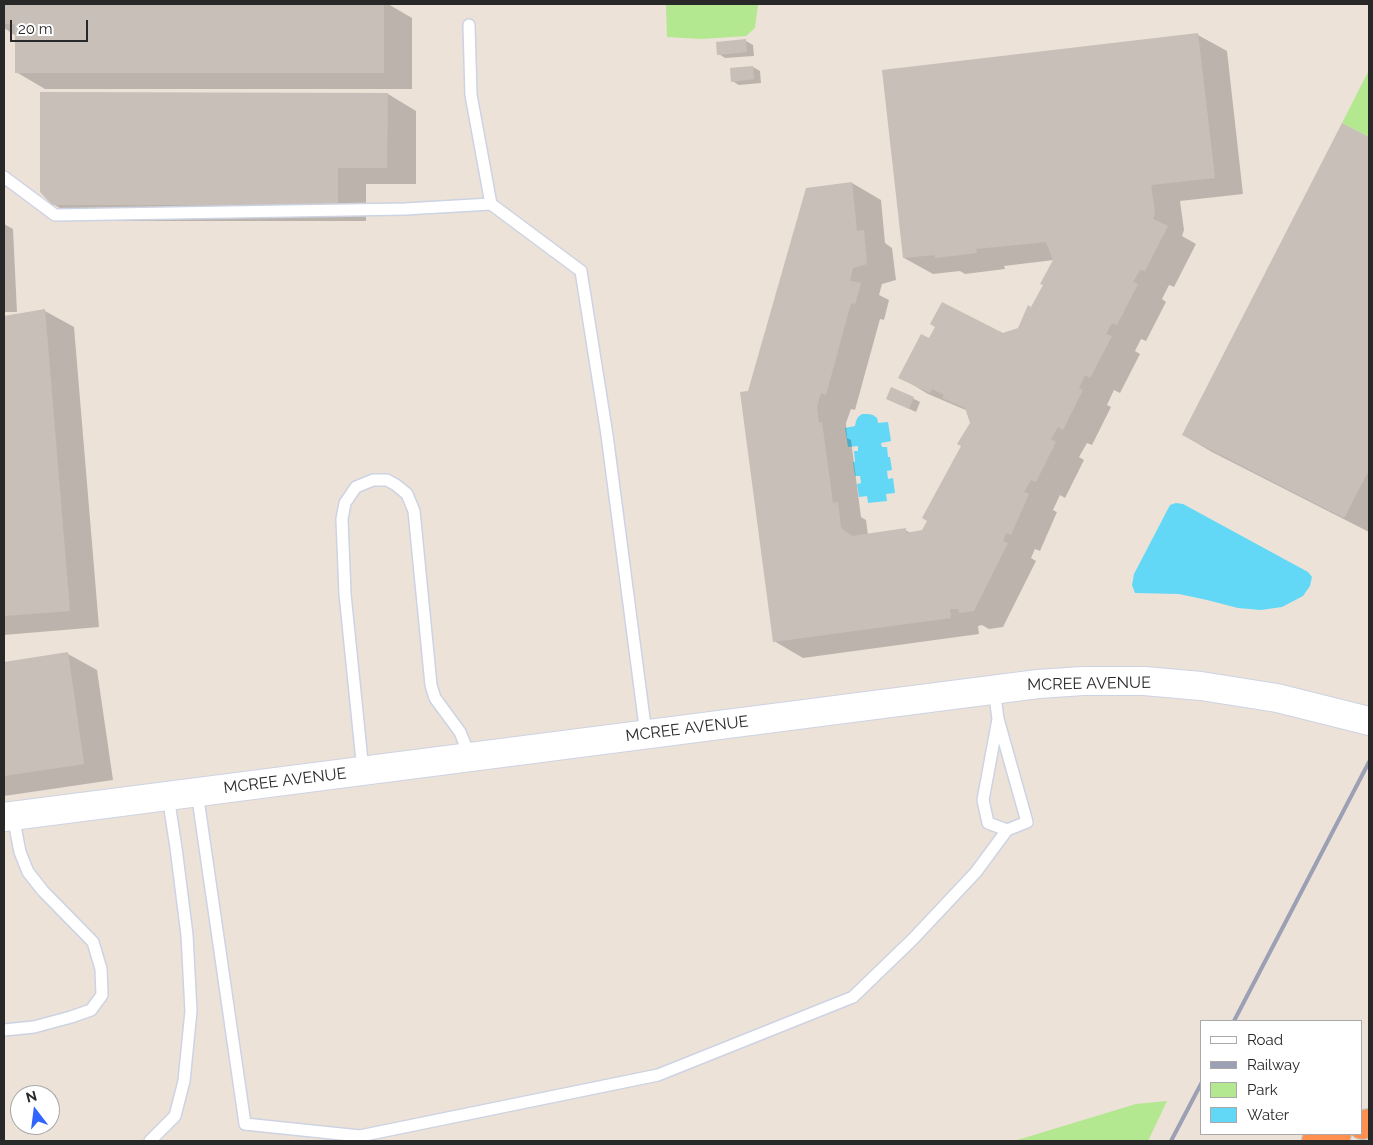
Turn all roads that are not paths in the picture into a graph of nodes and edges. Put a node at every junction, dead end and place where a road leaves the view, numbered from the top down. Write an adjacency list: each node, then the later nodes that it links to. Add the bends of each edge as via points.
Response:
1 (469, 25): 3 (lane, via 472,95)
2 (4, 177): 3 (lane, via 55,215 405,209)
3 (491, 204): 7 (lane, via 581,271 607,435)
4 (994, 689): 5 (lane); 6 (main road, MCREE AVENUE, via 1083,681 1153,682 1276,698); 7 (main road, MCREE AVENUE)
5 (998, 719): 13 (lane, via 983,800 988,823); 13 (lane, via 1027,822)
6 (1369, 720)
7 (646, 734): 8 (main road, MCREE AVENUE)
8 (470, 757): 9 (main road, MCREE AVENUE); 9 (lane, via 460,732 435,698 431,685 414,511 407,494 396,485 386,480 373,480 356,487 345,503 342,519 345,594)
9 (363, 770): 10 (main road, MCREE AVENUE)
10 (197, 792): 11 (main road, MCREE AVENUE); 13 (lane, via 245,1124 360,1136 658,1075 853,997 976,872)
11 (168, 796): 12 (main road, MCREE AVENUE); 16 (lane, via 187,935 191,1011 184,1081 175,1116)
12 (8, 817): 14 (lane, via 28,872 42,891 93,942 102,969 102,995 91,1010 34,1027)
13 (1007, 830)
14 (4, 1030)
15 (1335, 1135): 17 (highway)
16 (150, 1141)
17 (1316, 1141)

